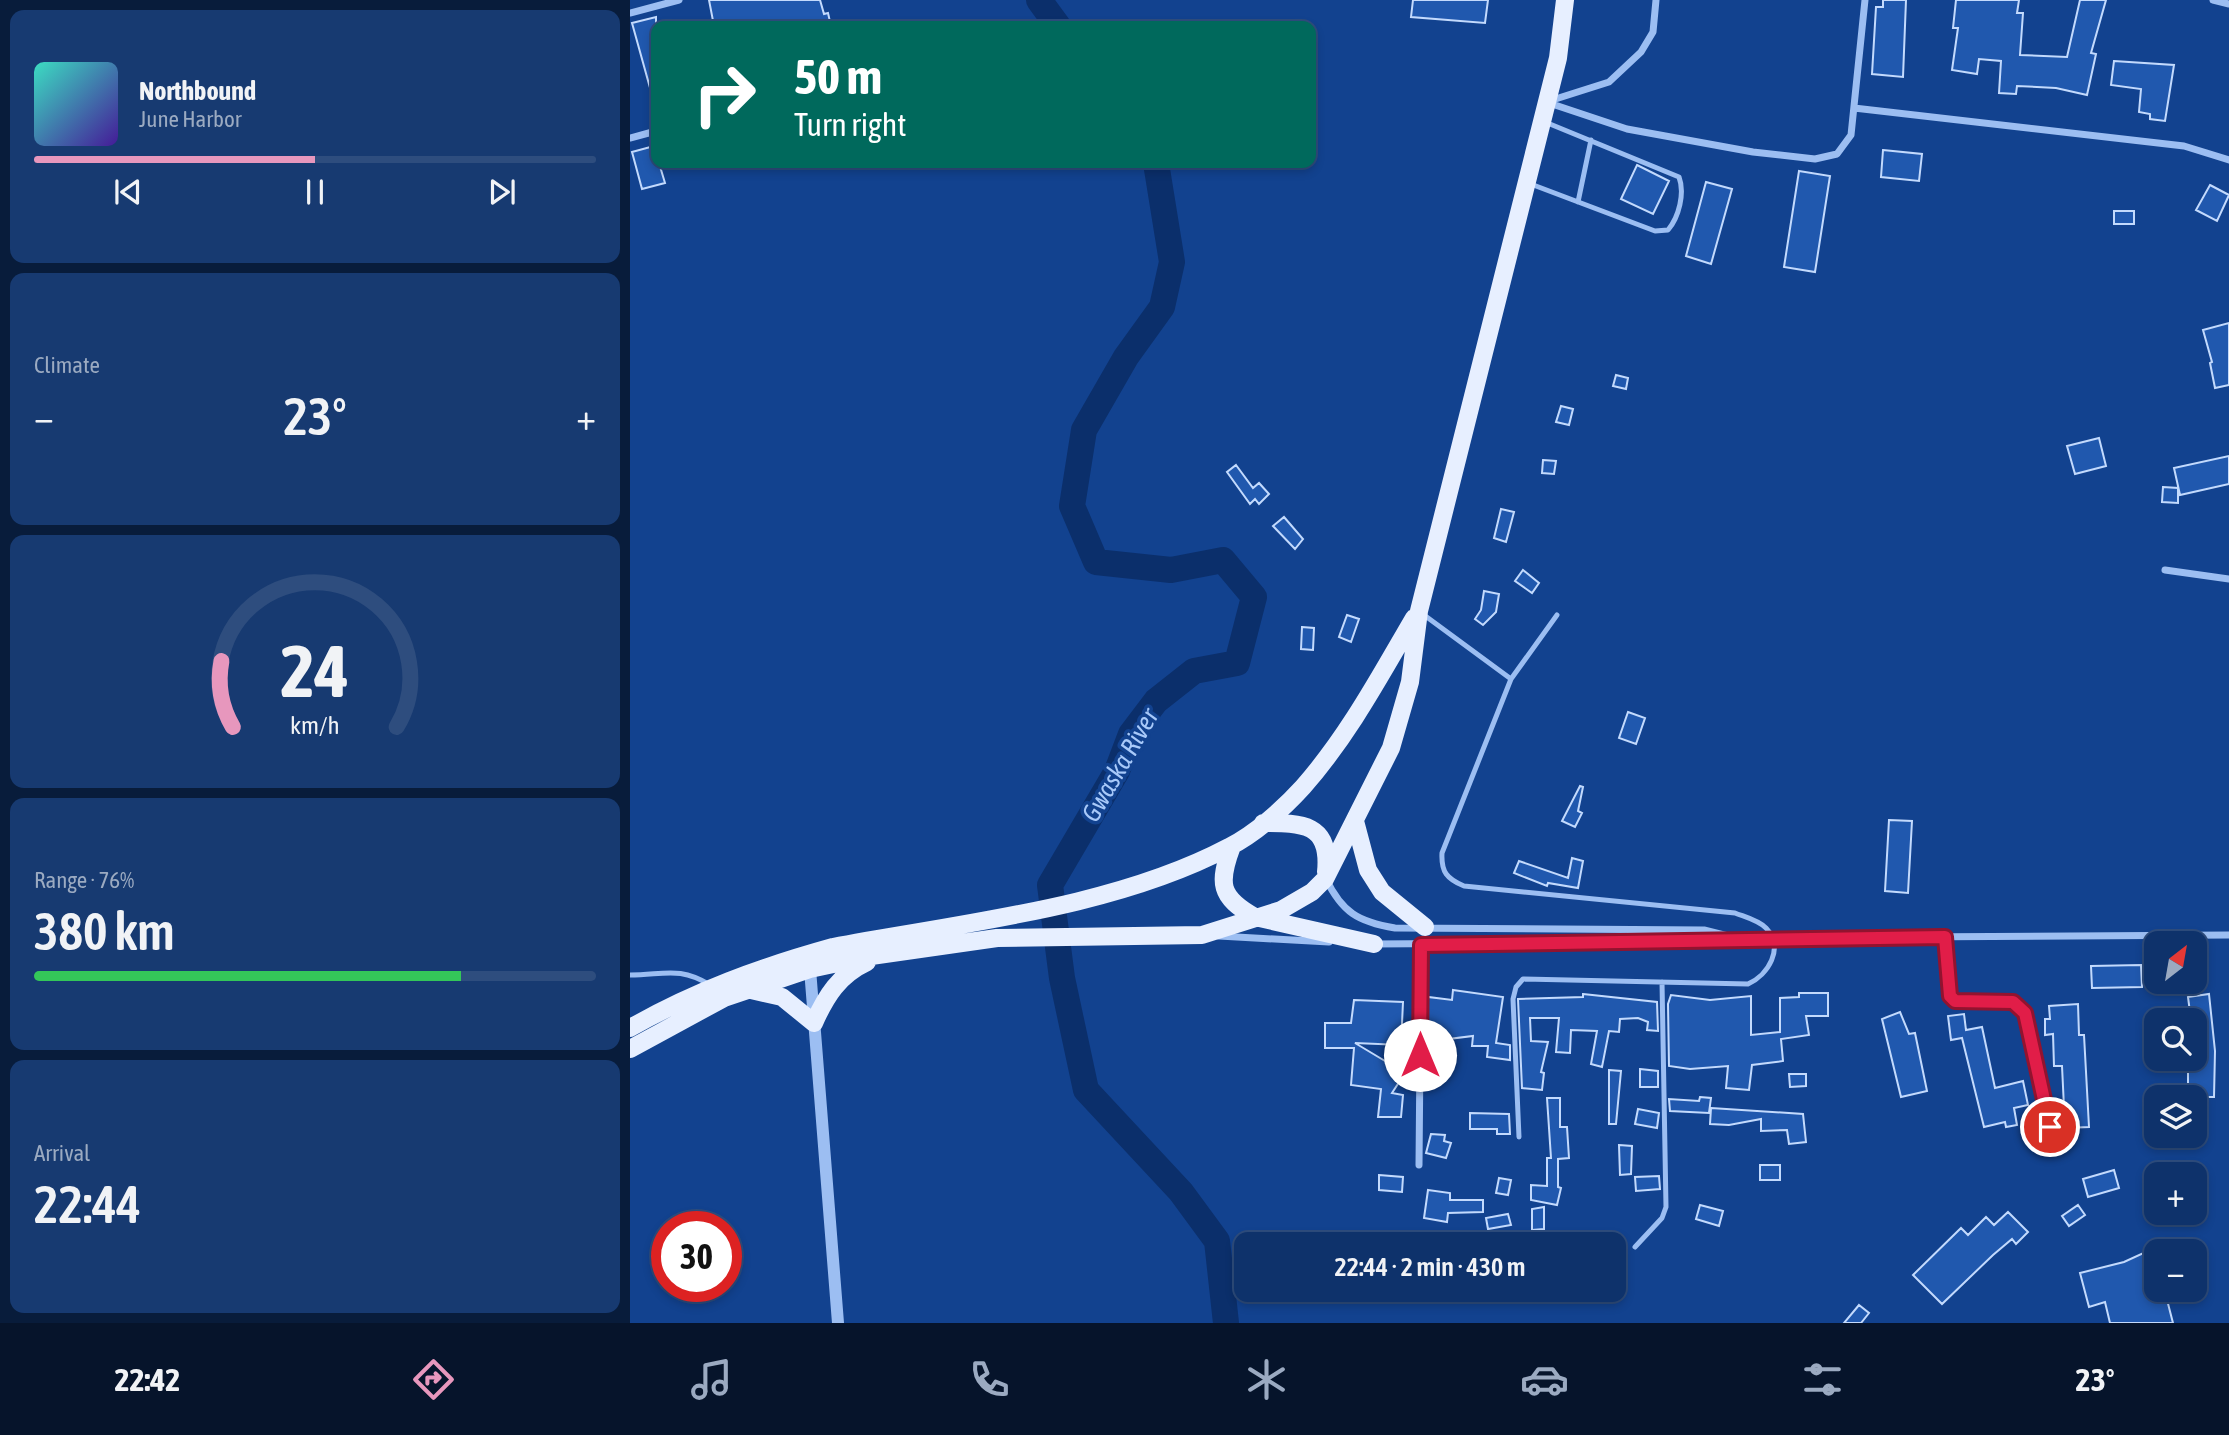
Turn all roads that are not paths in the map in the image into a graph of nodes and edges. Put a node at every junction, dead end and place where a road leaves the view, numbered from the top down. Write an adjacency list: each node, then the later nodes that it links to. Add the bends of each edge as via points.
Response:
1 (679, 0): 7 (street)
2 (1565, 0): 9 (main road, via 1558,58)
3 (1656, 0): 9 (street, via 1653,32 1641,52 1609,82)
4 (1865, 0): 8 (street)
5 (2213, 0): 6 (street)
6 (2229, 4)
7 (630, 13)
8 (1854, 108): 9 (street, via 1852,135 1837,154 1815,159 1753,152); 13 (street, via 2184,146)
9 (1544, 111): 12 (lane); 14 (main road)
10 (651, 132): 11 (street)
11 (630, 138)
12 (1591, 141): 15 (lane); 15 (lane, via 1679,177 1682,192 1668,230 1655,231)
13 (2229, 160)
14 (1524, 185): 15 (lane); 18 (main road)
15 (1578, 202)
16 (2165, 570): 17 (street)
17 (2229, 579)
18 (1419, 611): 20 (lane); 21 (main road, via 1410,682 1391,748); 22 (main road, via 1346,731 1303,787)
19 (1557, 615): 20 (lane)
20 (1511, 679): 29 (lane, via 1441,853 1441,868 1450,880 1464,886 1735,913 1766,928)
21 (1355, 821): 24 (main road); 28 (main road, via 1368,870)
22 (1263, 823): 23 (main road); 24 (main road, via 1311,828 1323,839 1328,854)
23 (1232, 846): 25 (main road, via 1223,870 1223,886 1238,908); 37 (main road, via 1086,898 833,947)
24 (1325, 879): 25 (main road, via 1281,910); 28 (street, via 1337,902 1354,916)
25 (1255, 917): 26 (main road); 32 (main road)
26 (1202, 935): 32 (street); 33 (main road, via 996,938)
27 (2229, 935): 30 (street)
28 (1423, 936): 31 (street, via 1713,942); 31 (street, via 1704,930); 32 (street); 44 (street)
29 (1772, 937): 30 (street); 31 (street); 36 (lane, via 1773,959 1768,971 1748,984)
30 (1945, 937): 43 (street, via 1950,996 1955,1001 2013,1002 2025,1013)
31 (1733, 938)
32 (1374, 944)
33 (883, 954): 34 (main road); 39 (main road, via 845,975 825,999)
34 (810, 969): 38 (main road); 39 (street)
35 (630, 975): 37 (lane, via 690,973)
36 (1662, 982): 42 (lane, via 1524,979 1516,986); 45 (lane, via 1666,1206 1662,1218)
37 (712, 986): 40 (main road)
38 (744, 990): 39 (main road, via 782,997); 41 (main road)
39 (814, 1023): 46 (street)
40 (630, 1028)
41 (630, 1049)
42 (1519, 1137)
43 (2055, 1150)
44 (1419, 1165)
45 (1635, 1247)
46 (838, 1323)

